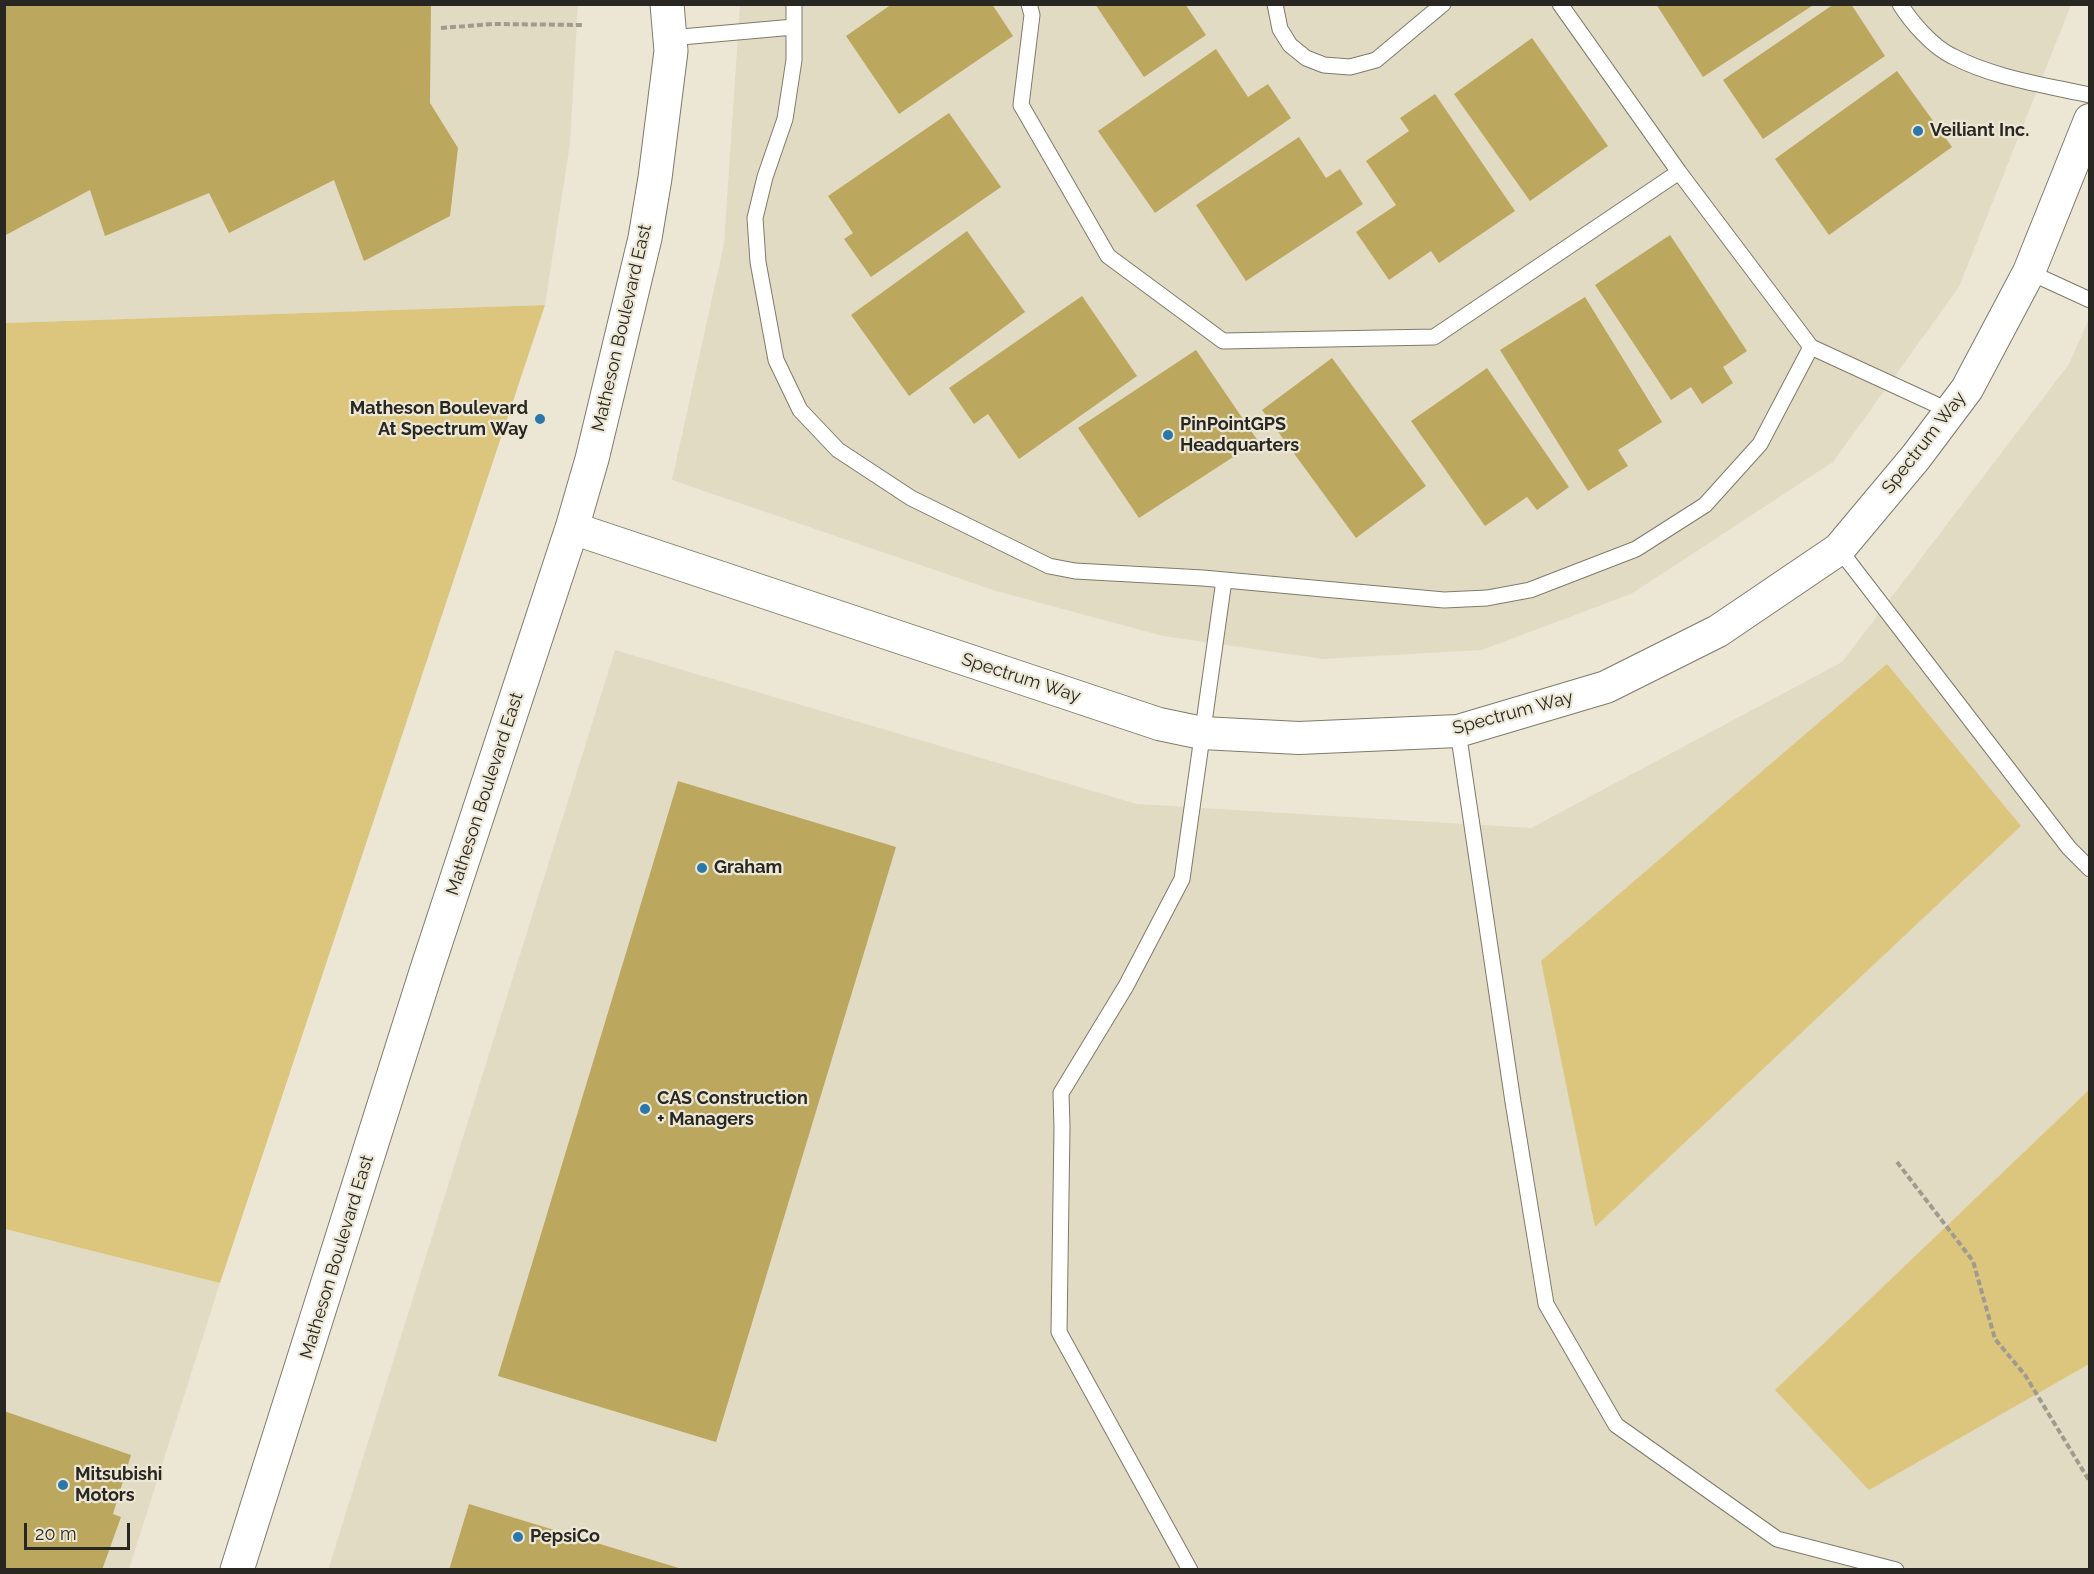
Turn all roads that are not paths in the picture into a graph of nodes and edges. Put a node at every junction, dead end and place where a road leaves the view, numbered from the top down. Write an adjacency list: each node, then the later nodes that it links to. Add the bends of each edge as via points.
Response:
1 (667, 4): 9 (street, Matheson Boulevard East)
2 (794, 4): 8 (lane)
3 (1029, 4): 12 (lane, via 1032,15 1021,105 1108,256 1223,341 1434,337)
4 (1275, 4): 5 (lane, via 1280,29 1290,45 1306,58 1324,65 1350,67 1376,60)
5 (1443, 4)
6 (1560, 4): 12 (lane)
7 (1900, 4): 10 (lane, via 1912,23 1950,55 1996,74)
8 (794, 27): 9 (lane); 19 (lane, via 794,60 785,119 755,218 758,262 776,360 800,410 838,450 911,498 1049,566)
9 (670, 38): 17 (street, Matheson Boulevard East, via 657,167 645,238)
10 (2090, 95)
11 (2090, 120): 13 (street, Spectrum Way)
12 (1679, 172): 15 (lane)
13 (2029, 272): 14 (lane); 16 (street, Spectrum Way, via 1967,390)
14 (2090, 300)
15 (1811, 347): 16 (lane); 19 (lane, via 1760,444 1705,505 1636,549 1530,590 1487,598 1444,600)
16 (1950, 411): 18 (street, Spectrum Way)
17 (573, 528): 21 (street, Spectrum Way, via 1159,724); 24 (street, Matheson Boulevard East, via 426,972)
18 (1839, 549): 20 (street, Spectrum Way, via 1718,631 1606,687); 22 (lane, via 2069,848)
19 (1224, 580): 21 (lane)
20 (1458, 731): 21 (street, Spectrum Way, via 1299,738); 23 (lane, via 1546,1304 1616,1425 1777,1539)
21 (1202, 733): 25 (lane, via 1182,879 1126,986 1061,1093 1059,1332)
22 (2090, 868)
23 (1863, 1565): 26 (lane)
24 (237, 1569)
25 (1190, 1569)
26 (1896, 1569)

